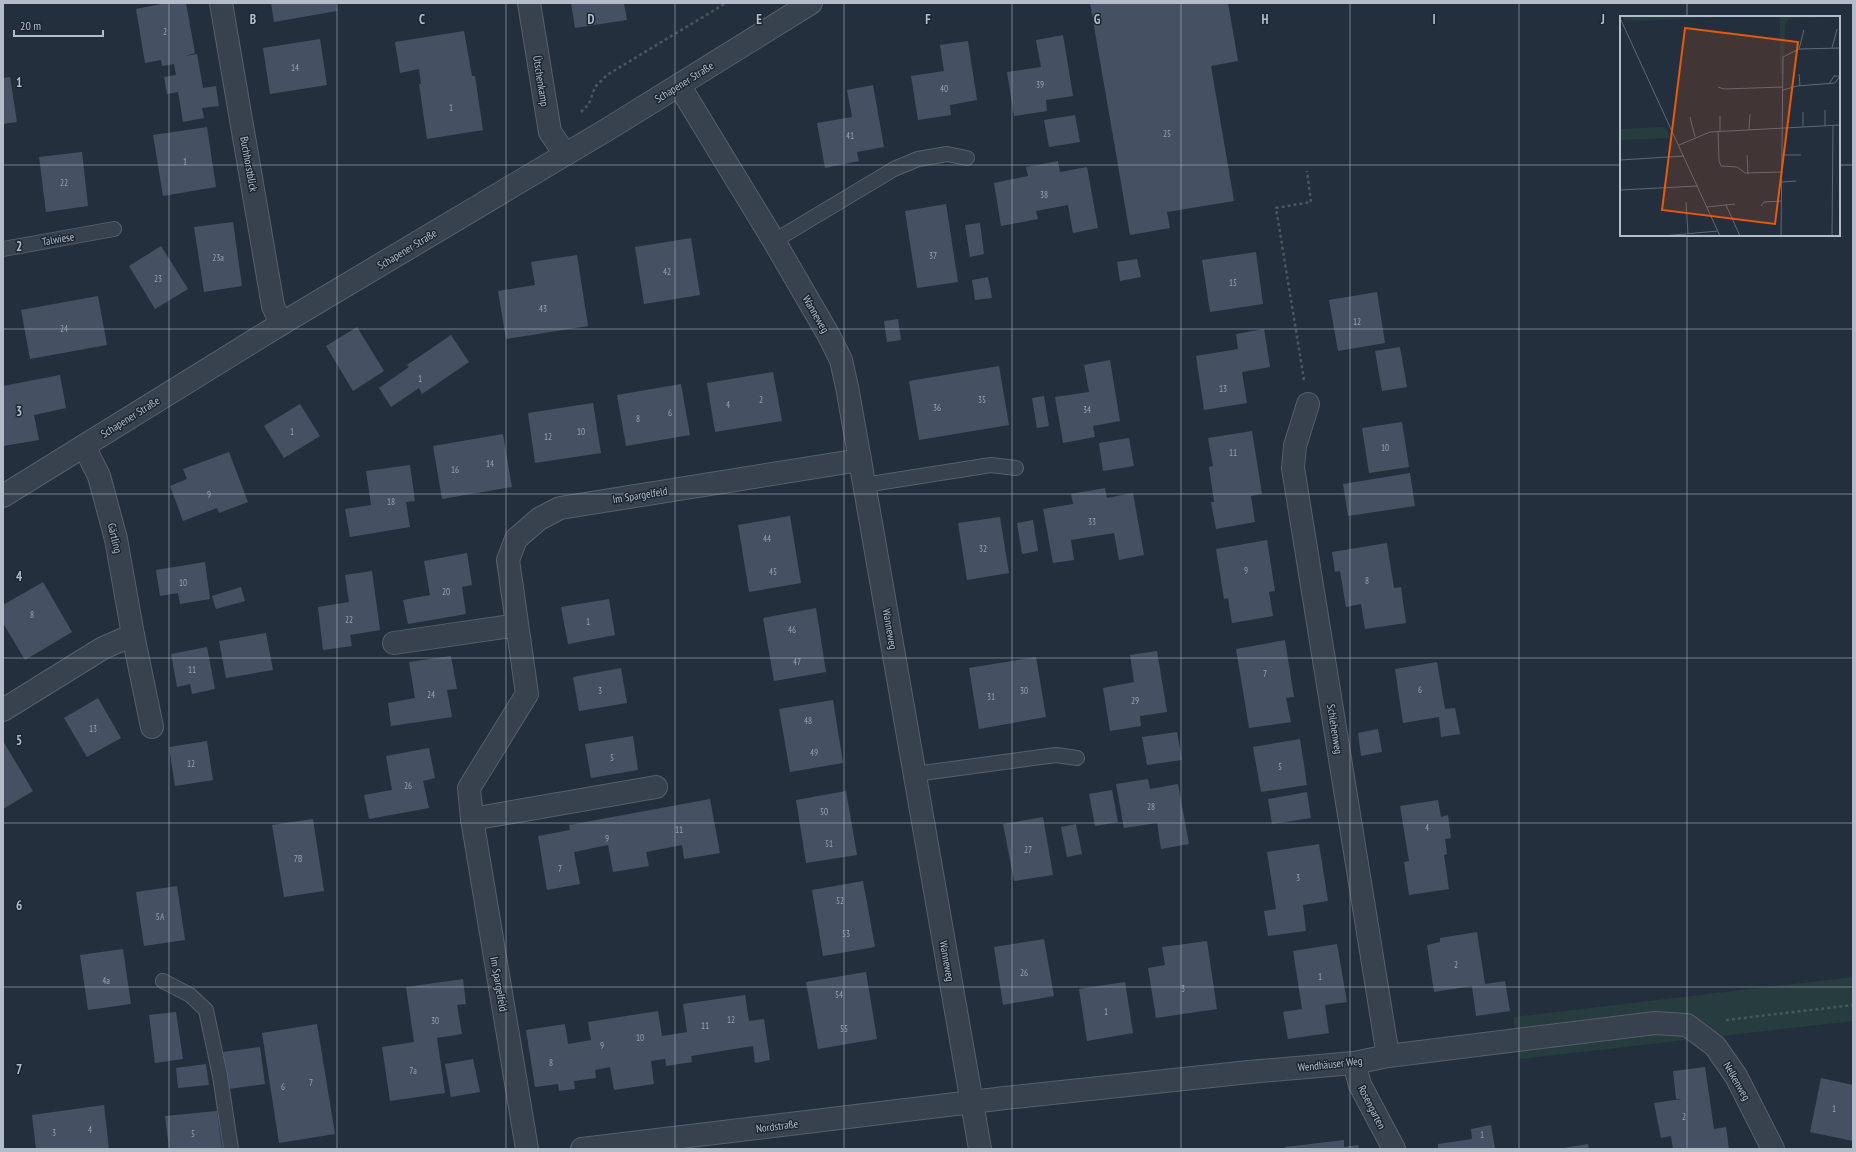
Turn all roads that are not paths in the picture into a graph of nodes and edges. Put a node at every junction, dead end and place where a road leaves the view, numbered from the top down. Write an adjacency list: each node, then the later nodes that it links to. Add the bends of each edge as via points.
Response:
1 (221, 3): 10 (street, Buchhorstblick, via 273,306)
2 (529, 3): 5 (street, Ütschenkamp, via 550,132)
3 (811, 3): 4 (street, Schapener Straße)
4 (679, 85): 5 (street, Schapener Straße); 8 (street, Wanneweg)
5 (565, 154): 10 (street, Schapener Straße)
6 (967, 158): 8 (lane, via 947,154 918,159 894,169)
7 (114, 229): 9 (lane, Talwiese)
8 (774, 241): 13 (street, Wanneweg, via 828,334 840,360)
9 (3, 248)
10 (281, 324): 12 (street, Schapener Straße)
11 (1308, 404): 28 (street, Schlehenweg, via 1295,446 1293,468)
12 (84, 446): 16 (street, Schapener Straße); 18 (street, Gärtling, via 99,476 116,539)
13 (860, 460): 15 (street, Wanneweg); 17 (street, Im Spargelfeld, via 560,508 539,519 516,539 508,560)
14 (1016, 468): 15 (lane, via 991,465)
15 (864, 485): 23 (street, Wanneweg)
16 (3, 496)
17 (517, 625): 19 (street); 25 (street, Im Spargelfeld, via 527,694 469,788)
18 (133, 635): 20 (street, via 103,648); 21 (street, Gärtling)
19 (394, 643)
20 (3, 710)
21 (152, 727)
22 (1077, 758): 23 (lane, via 1056,755)
23 (915, 774): 30 (street, Wanneweg)
24 (656, 787): 25 (street)
25 (472, 819): 33 (street, Im Spargelfeld)
26 (163, 981): 32 (lane, via 190,995 206,1010 220,1076)
27 (1687, 1025): 28 (street, Wendhäuser Weg, via 1655,1023); 37 (street, Nelkenweg, via 1715,1046 1736,1076)
28 (1388, 1056): 29 (street, Wendhäuser Weg)
29 (1354, 1063): 30 (street, Wendhäuser Weg); 36 (street, Rosengarten, via 1360,1085)
30 (972, 1102): 31 (street, Nordstraße); 35 (street, Wanneweg)
31 (698, 1142): 34 (street, Nordstraße)
32 (231, 1149)
33 (527, 1149)
34 (582, 1149)
35 (980, 1149)
36 (1394, 1149)
37 (1773, 1149)

